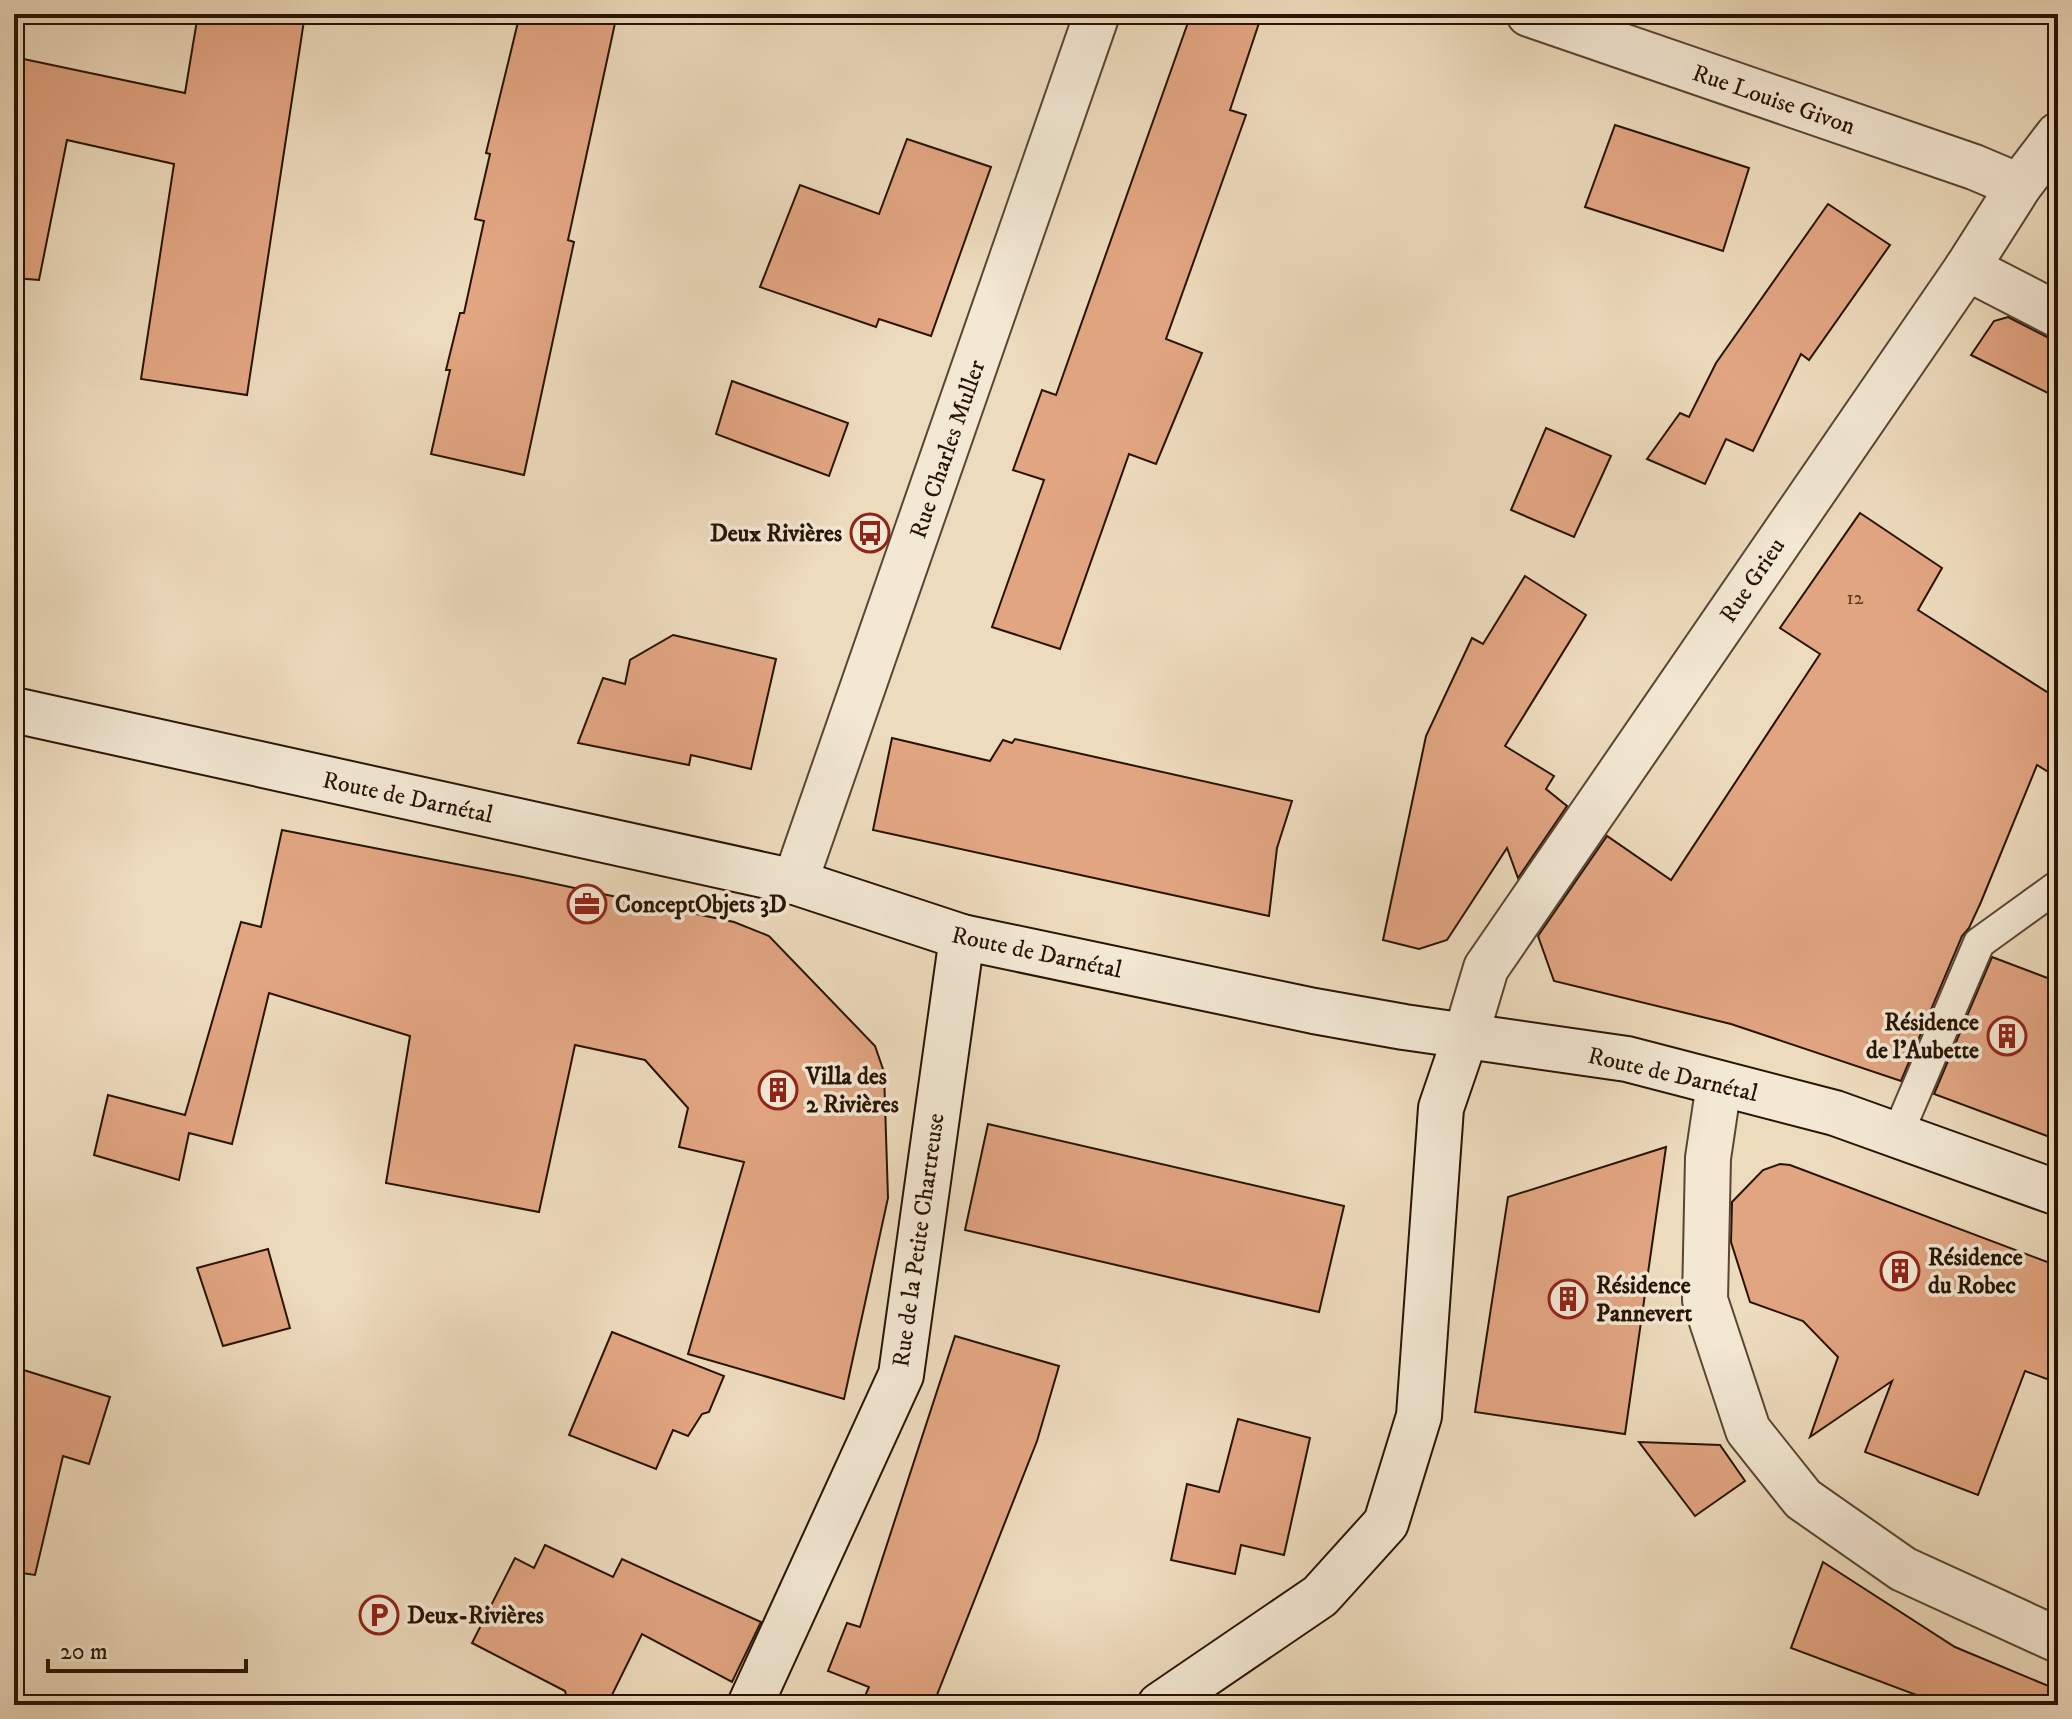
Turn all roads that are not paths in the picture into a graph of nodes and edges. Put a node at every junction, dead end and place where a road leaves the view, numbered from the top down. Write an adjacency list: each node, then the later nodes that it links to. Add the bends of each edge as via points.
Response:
1 (1097, 14): 8 (street, Rue Charles Muller)
2 (1529, 14): 4 (street, Rue Louise Givon)
3 (2058, 135): 4 (street, Rue Grieu)
4 (2019, 186): 5 (street, Rue Grieu)
5 (1967, 268): 6 (street); 11 (street, Rue Grieu, via 1486,968)
6 (2058, 315)
7 (14, 710): 8 (street, Route de Darnétal)
8 (795, 882): 10 (street, Route de Darnétal)
9 (2058, 886): 13 (lane, via 1979,943)
10 (962, 937): 11 (street, Route de Darnétal, via 1314,1011); 16 (street, Rue de la Petite Chartreuse, via 901,1375)
11 (1466, 1035): 12 (street, Route de Darnétal, via 1627,1059); 17 (street, via 1441,1108 1419,1416 1386,1523 1320,1596)
12 (1719, 1084): 13 (street, Route de Darnétal); 15 (street, via 1708,1158 1705,1300 1748,1430 1803,1499 1903,1569)
13 (1898, 1133): 14 (street, Route de Darnétal)
14 (2058, 1193)
15 (2058, 1640)
16 (750, 1705)
17 (1160, 1705)

